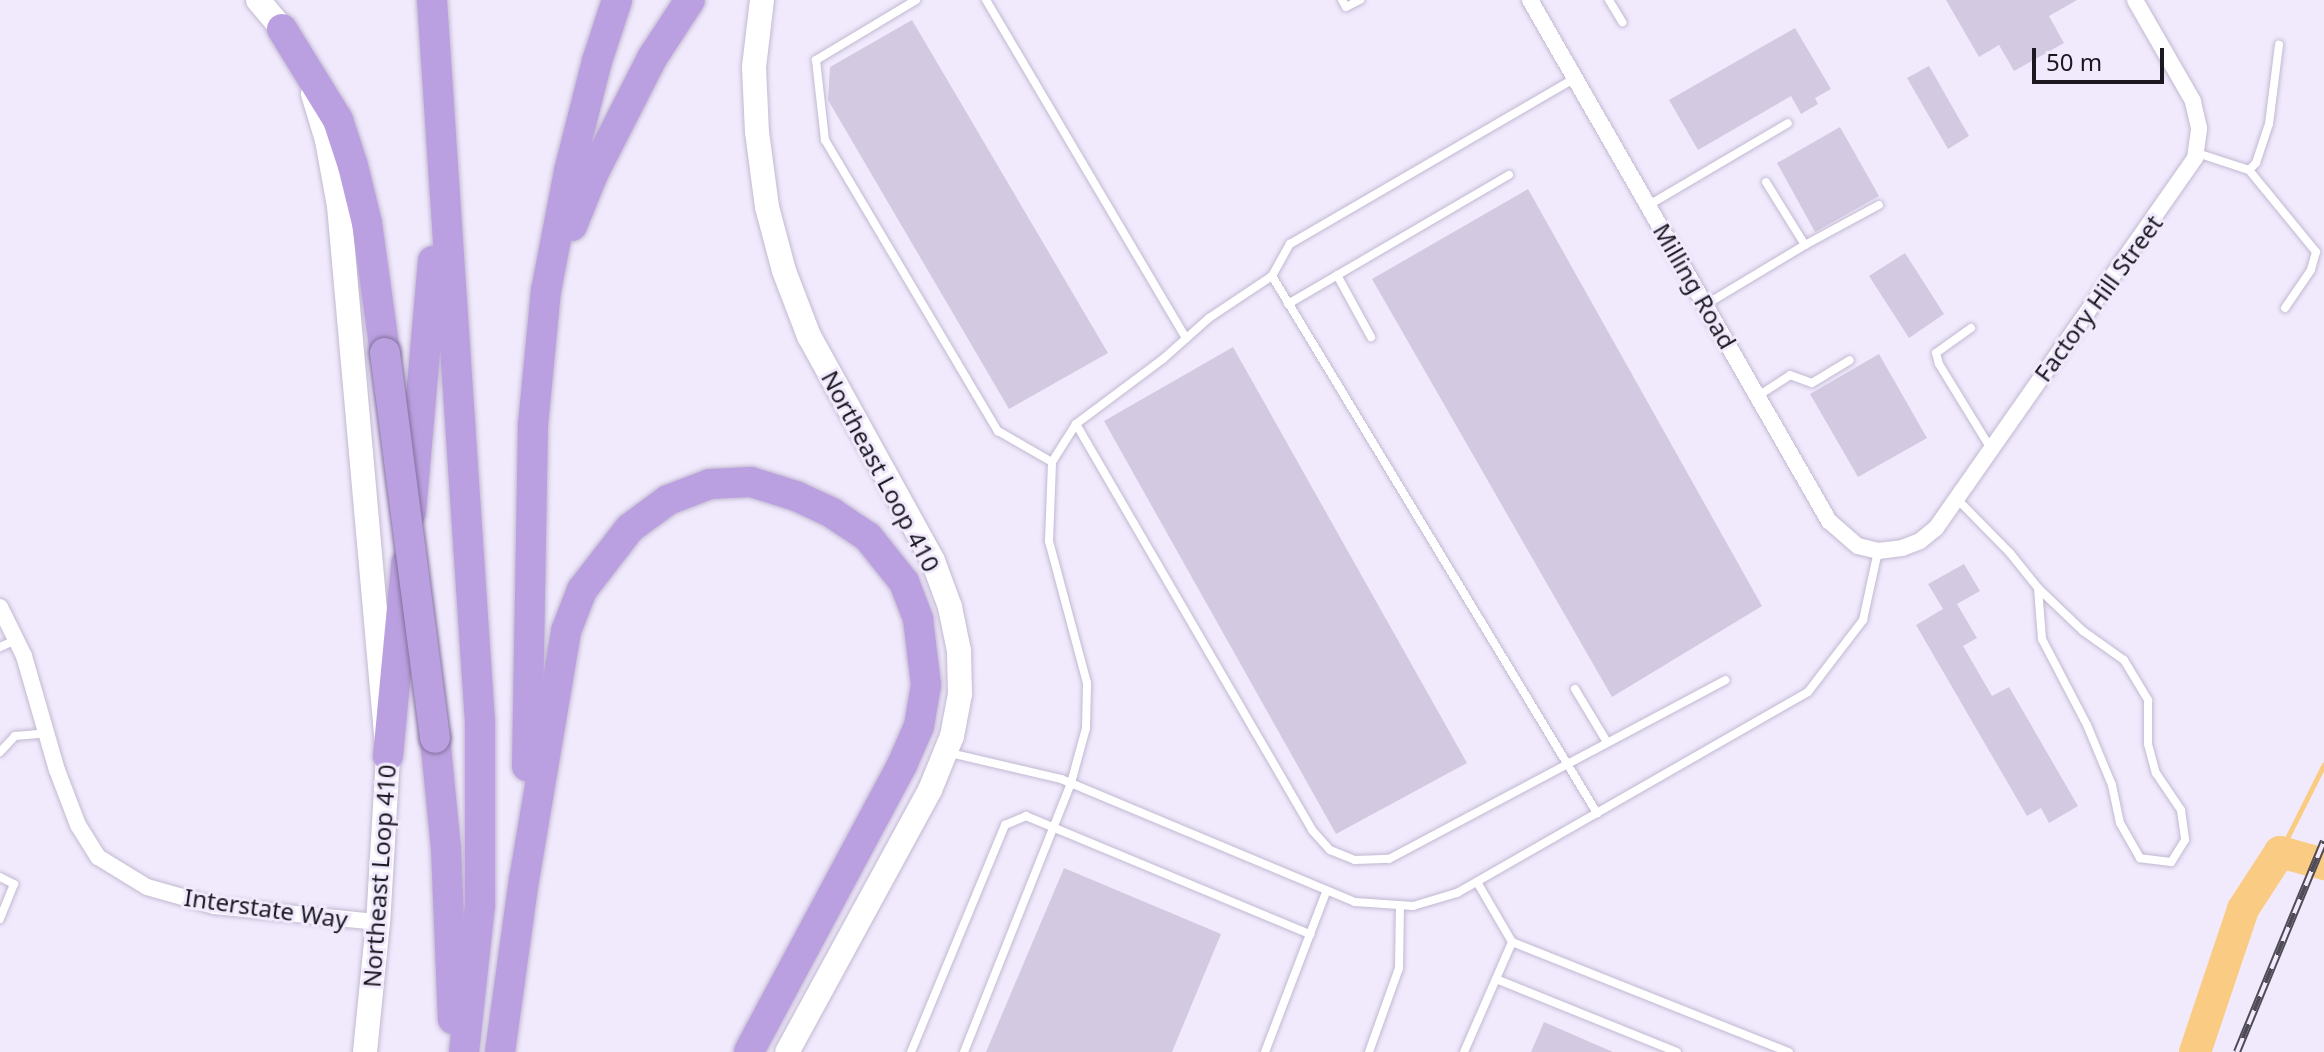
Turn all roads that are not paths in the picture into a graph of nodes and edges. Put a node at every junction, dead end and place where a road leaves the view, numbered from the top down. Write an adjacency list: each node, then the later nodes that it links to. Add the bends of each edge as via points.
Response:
1 (258, 0): 15 (main road, Northeast Loop 410)
2 (432, 0): 19 (highway)
3 (617, 0): 29 (highway, via 569,171)
4 (690, 0): 29 (highway, via 652,58 593,174)
5 (762, 0): 52 (main road, Northeast Loop 410, via 754,67 767,207 809,336 933,561 950,607 960,694)
6 (916, 0): 13 (lane)
7 (986, 0): 35 (lane)
8 (1342, 0): 9 (lane, via 1346,7)
9 (1360, 0)
10 (1530, 0): 17 (street, Milling Road)
11 (1609, 0): 14 (lane)
12 (2135, 0): 20 (street, Factory Hill Street, via 2193,101 2199,128)
13 (904, 3): 40 (lane, via 816,60 825,140 998,431)
14 (1622, 22)
15 (282, 29): 53 (main road, Northeast Loop 410, via 316,101 339,206); 69 (highway, bridge, via 338,120 367,223 435,738)
16 (2279, 45): 21 (lane, via 2269,124)
17 (1575, 78): 24 (street, Milling Road); 28 (lane, via 1290,244)
18 (1788, 123): 24 (lane)
19 (441, 152): 53 (highway); 70 (highway, via 480,723 480,905)
20 (2196, 152): 21 (lane); 39 (street, Factory Hill Street, via 2182,182)
21 (2249, 170): 32 (lane, via 2316,252 2311,270)
22 (1509, 175): 27 (lane)
23 (1766, 182): 26 (lane)
24 (1649, 205): 31 (street, Milling Road)
25 (1879, 205): 26 (lane)
26 (1805, 245): 31 (lane)
27 (1337, 275): 30 (lane); 34 (lane)
28 (1272, 276): 30 (lane); 35 (lane)
29 (546, 291): 59 (highway, via 533,425)
30 (1288, 304): 54 (lane)
31 (1705, 305): 37 (street, Milling Road)
32 (2285, 308)
33 (1971, 328): 39 (lane, via 1936,353)
34 (1371, 337)
35 (1186, 338): 38 (lane)
36 (1850, 360): 37 (lane, via 1812,383 1790,375)
37 (1758, 396): 42 (street, Milling Road, via 1829,521 1858,546)
38 (1076, 424): 40 (lane); 54 (lane, via 1312,830 1330,850 1355,860 1389,859)
39 (1991, 449): 41 (street, Factory Hill Street)
40 (1052, 462): 55 (lane, via 1049,541 1087,683 1086,728)
41 (1957, 499): 42 (street, Factory Hill Street, via 1920,541); 43 (lane)
42 (1878, 551): 56 (lane, via 1863,620 1808,692)
43 (2038, 588): 43 (lane, via 2083,631 2124,660 2148,700 2148,744 2156,773 2181,810 2185,840 2171,862 2140,858 2120,823 2112,785 2087,725 2042,639)
44 (0, 607): 45 (street, Interstate Way)
45 (17, 640): 46 (lane); 49 (street, Interstate Way)
46 (0, 647)
47 (1725, 680): 50 (lane)
48 (1575, 689): 50 (lane)
49 (47, 733): 51 (lane, via 15,736); 64 (street, Interstate Way, via 78,825 98,857 124,876 214,906)
50 (1607, 742): 54 (lane)
51 (0, 752)
52 (946, 752): 55 (lane); 73 (main road, Northeast Loop 410)
53 (388, 756): 64 (main road, Northeast Loop 410)
54 (1567, 764): 56 (lane)
55 (1071, 783): 57 (lane); 61 (lane)
56 (1597, 813): 60 (lane)
57 (1053, 827): 65 (lane); 74 (lane, via 1026,816 1005,825); 75 (lane)
58 (0, 877): 63 (lane, via 14,884)
59 (524, 880): 71 (highway); 72 (highway, via 566,631 582,590 630,528 668,500 710,484 751,482 820,507 868,537 904,582 918,619 926,685 919,726)
60 (1477, 882): 62 (lane, via 1457,893); 66 (lane)
61 (1327, 890): 62 (lane, via 1355,902); 65 (lane)
62 (1400, 905): 77 (lane, via 1399,968)
63 (0, 919)
64 (378, 922): 68 (main road, Northeast Loop 410)
65 (1310, 934): 76 (lane)
66 (1512, 942): 67 (lane); 80 (lane)
67 (1496, 979): 78 (lane); 79 (lane)
68 (365, 1052)
69 (455, 1052)
70 (464, 1052)
71 (500, 1052)
72 (749, 1052)
73 (787, 1052)
74 (911, 1052)
75 (964, 1052)
76 (1265, 1052)
77 (1369, 1052)
78 (1464, 1052)
79 (1677, 1052)
80 (1789, 1052)

